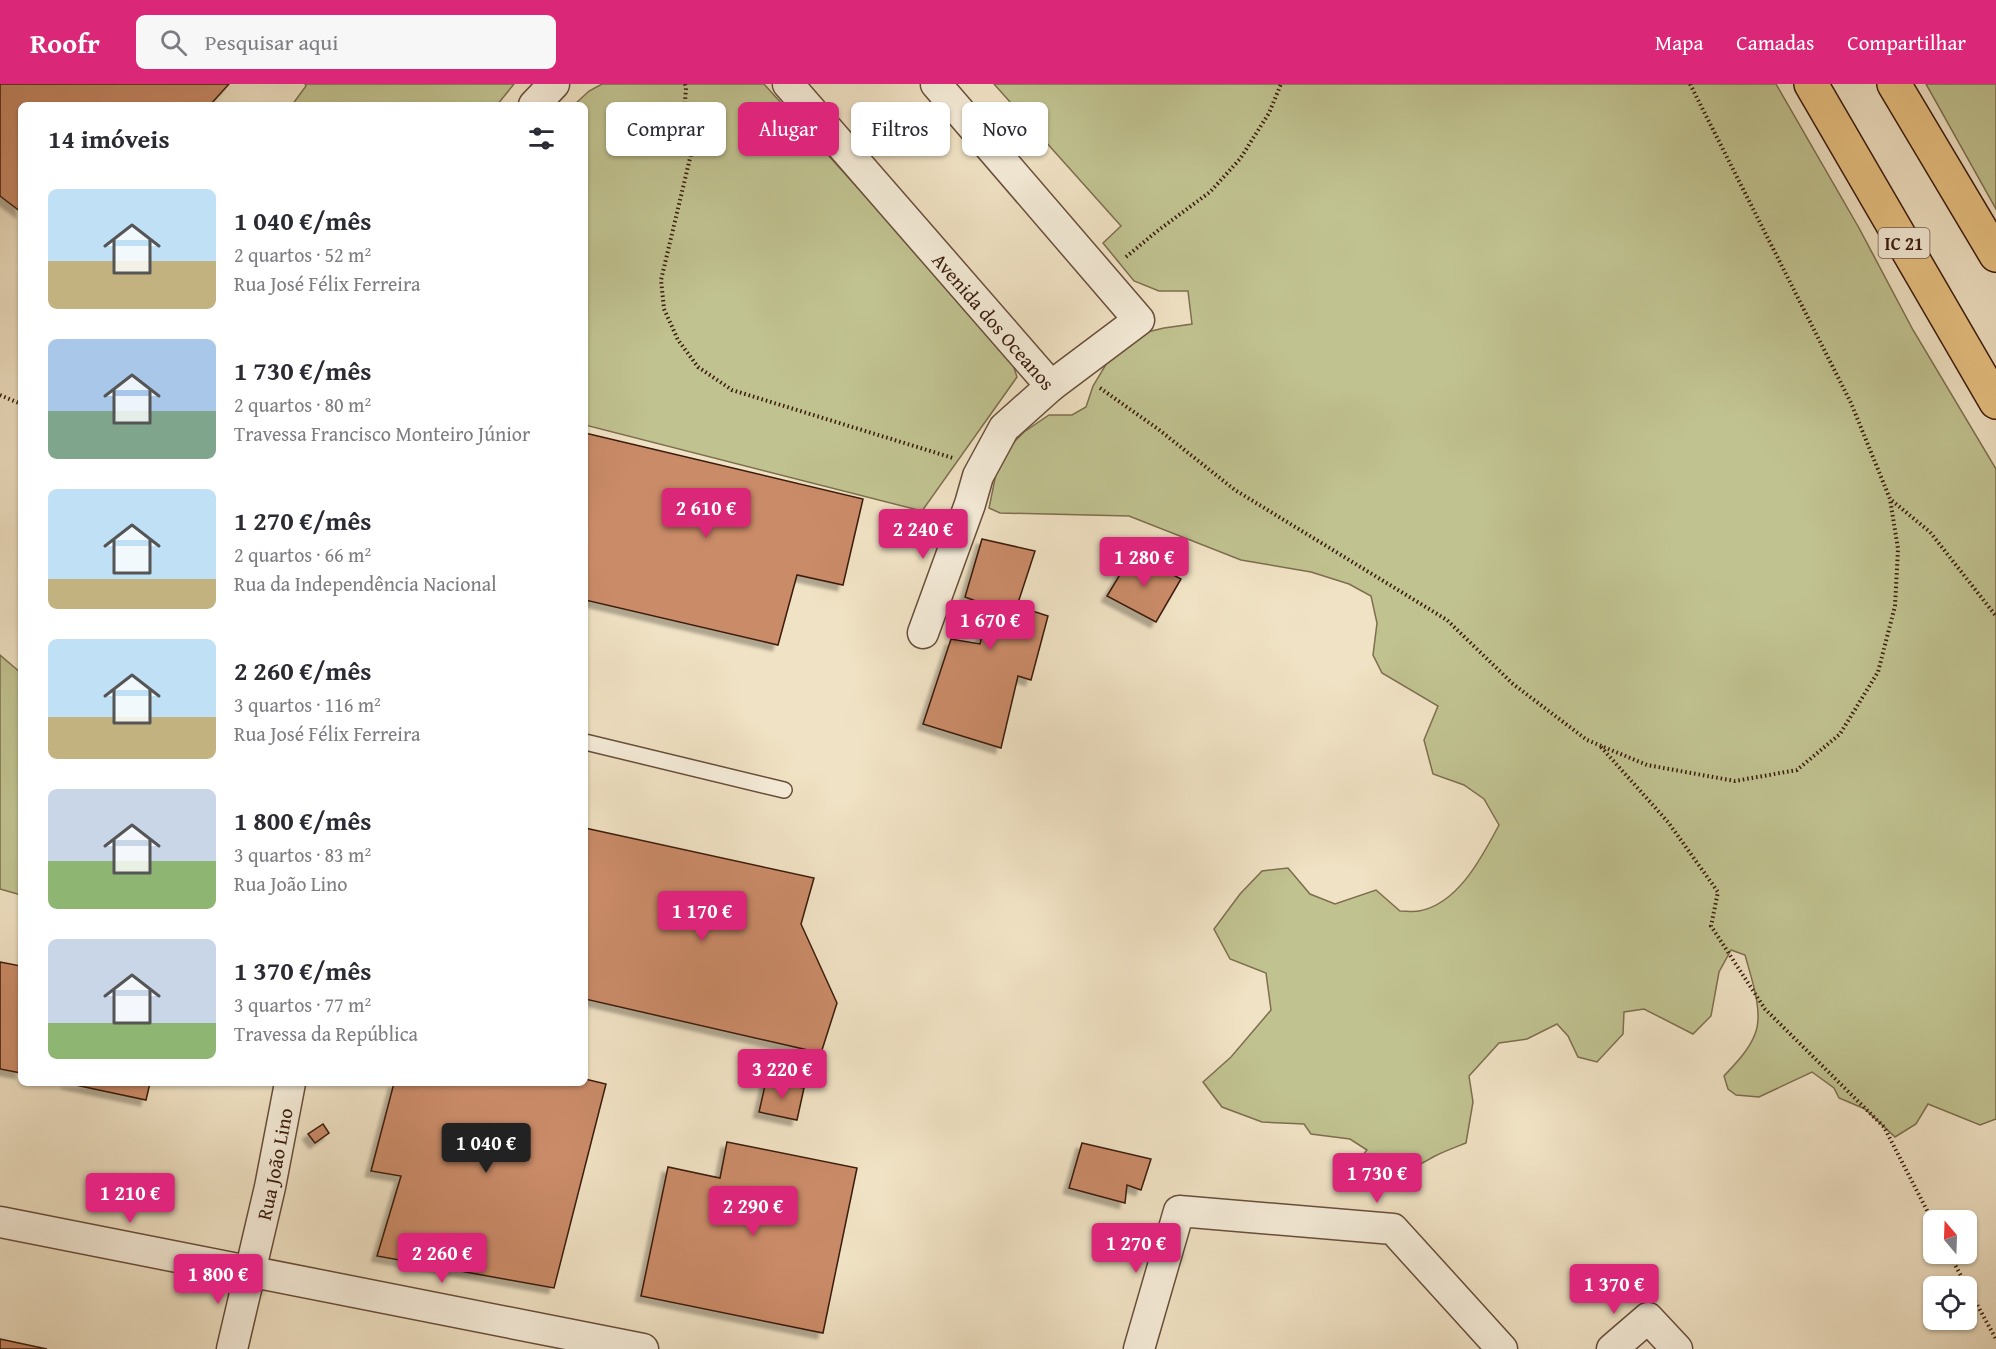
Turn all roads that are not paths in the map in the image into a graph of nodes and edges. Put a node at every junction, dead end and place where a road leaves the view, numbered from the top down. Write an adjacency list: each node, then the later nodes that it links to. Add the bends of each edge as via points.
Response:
1 (554, 84): 6 (street)
2 (936, 84): 8 (street, Avenida dos Oceanos, via 1138,320)
3 (1811, 84): 9 (highway, IC 21)
4 (1894, 84): 7 (highway)
5 (804, 89): 8 (street, Avenida dos Oceanos)
6 (537, 102)
7 (1996, 255)
8 (1062, 377): 10 (street, via 1004,428 978,476)
9 (1996, 402)
10 (923, 633)
11 (588, 743): 12 (lane)
12 (784, 790)
13 (289, 1086): 15 (street, Rua João Lino)
14 (0, 1222): 15 (street)
15 (250, 1272): 16 (street, Rua João Lino); 17 (street)
16 (232, 1349)
17 (643, 1349)
18 (1139, 1349): 19 (street, via 1179,1211 1393,1229)
19 (1502, 1349)
20 (1612, 1349): 21 (street, via 1648,1317)
21 (1677, 1349)

